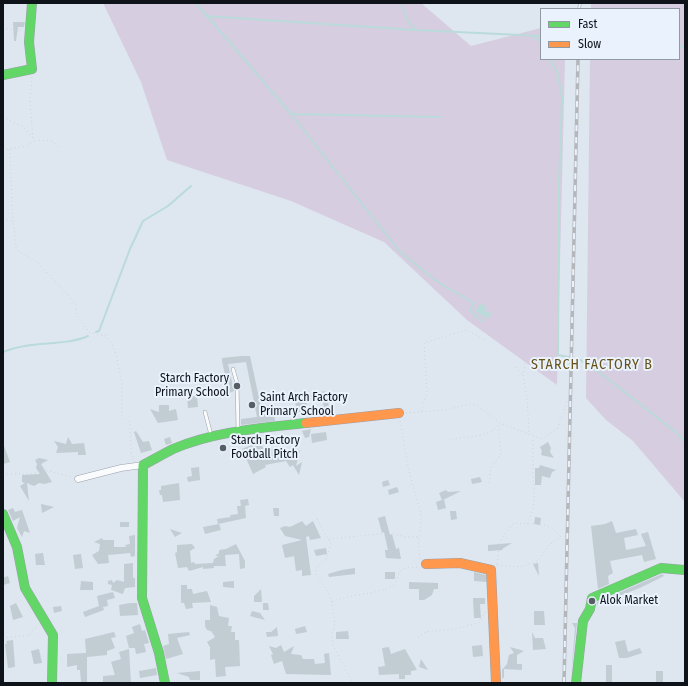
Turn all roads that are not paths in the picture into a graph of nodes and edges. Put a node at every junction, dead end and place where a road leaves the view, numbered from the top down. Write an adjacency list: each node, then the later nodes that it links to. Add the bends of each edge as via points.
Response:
1 (32, 3): 2 (street, via 29,33 32,69)
2 (3, 75)
3 (233, 369): 6 (lane, via 238,388)
4 (205, 412): 7 (lane)
5 (399, 413): 6 (street)
6 (238, 431): 7 (street)
7 (211, 437): 8 (street, via 174,449)
8 (140, 466): 9 (street); 14 (street, via 142,598 159,652)
9 (78, 479)
10 (3, 514): 13 (street, via 17,547 26,588 53,635)
11 (426, 564): 15 (street, via 460,563 491,570 494,585)
12 (685, 570): 16 (street, via 661,568 592,598 590,609 583,620)
13 (52, 683)
14 (165, 683)
15 (496, 683)
16 (576, 683)

